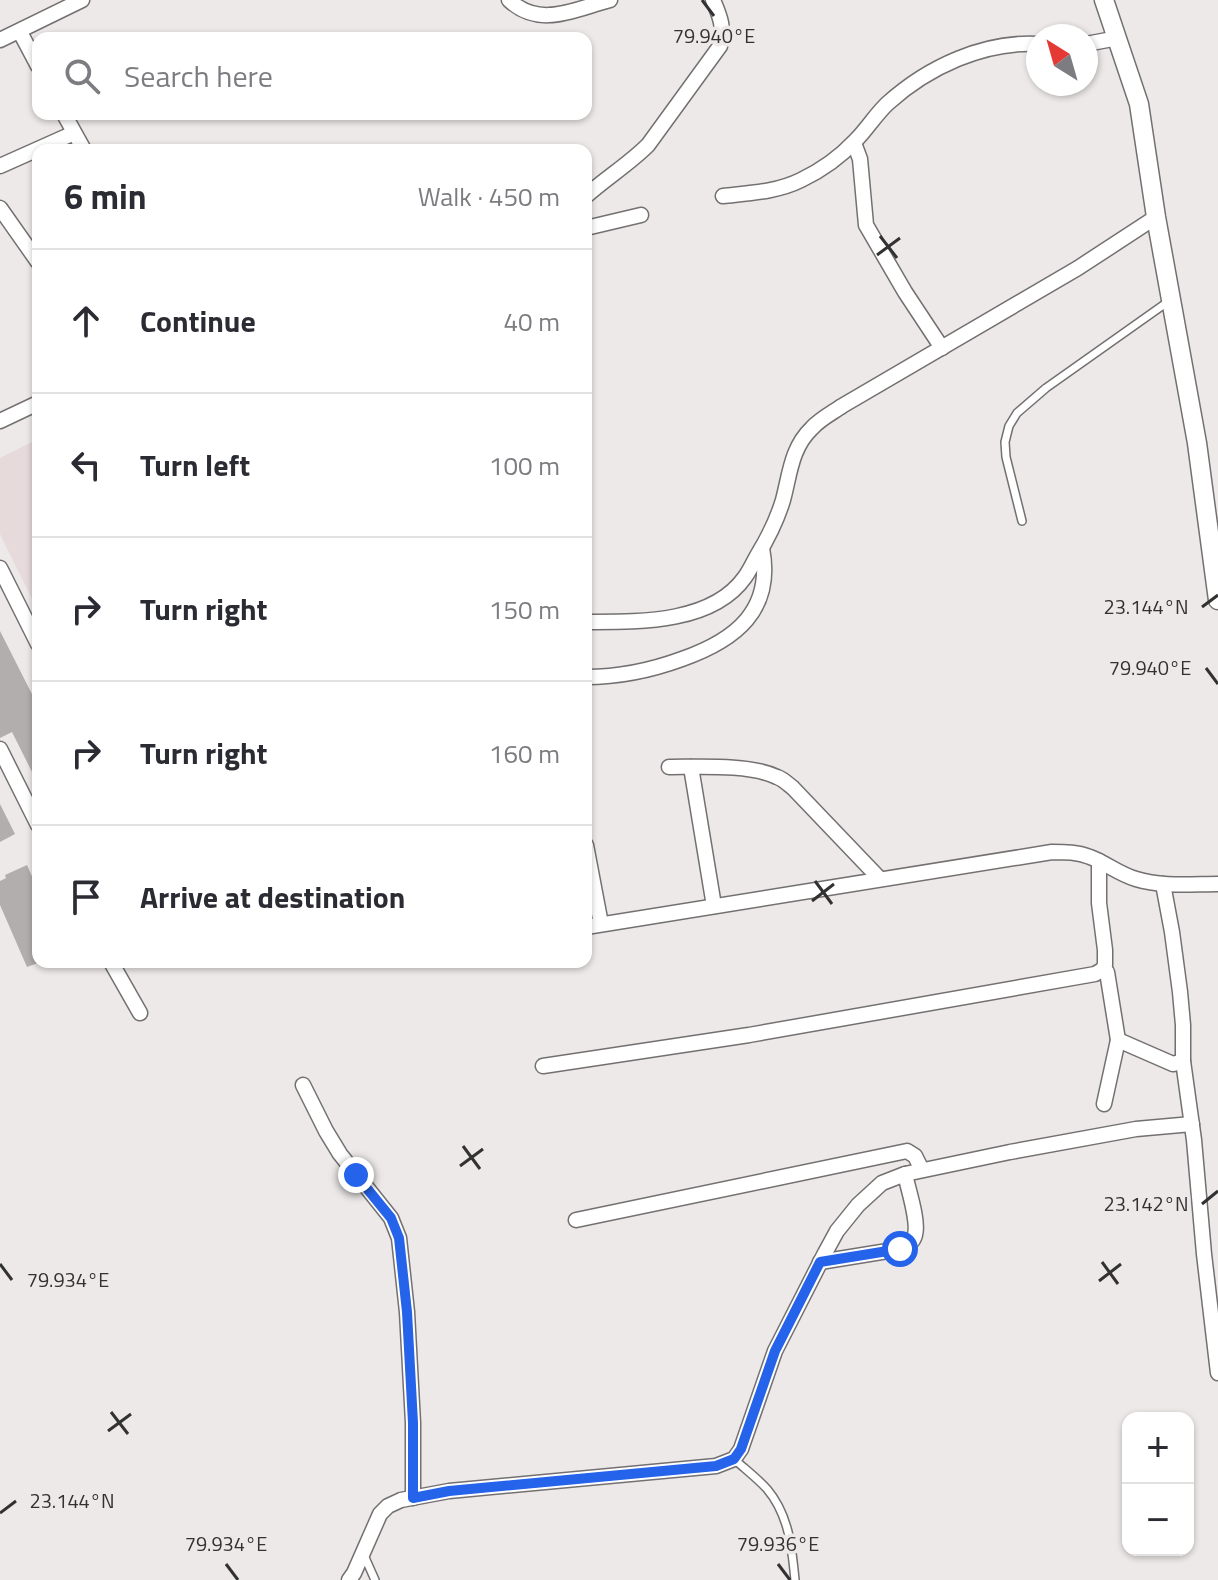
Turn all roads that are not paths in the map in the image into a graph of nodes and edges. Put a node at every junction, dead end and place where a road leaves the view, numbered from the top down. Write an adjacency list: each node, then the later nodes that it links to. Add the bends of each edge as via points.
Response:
1 (82, 0): 6 (street)
2 (509, 0): 3 (street, via 547,17)
3 (610, 0)
4 (713, 0): 19 (street, via 723,31 720,46 648,145)
5 (1104, 0): 7 (street)
6 (20, 32): 8 (street); 11 (street)
7 (1118, 38): 9 (street); 23 (street, via 1139,104)
8 (0, 40)
9 (1098, 42)
10 (1026, 44): 14 (street, via 981,50 931,72 886,105)
11 (32, 55)
12 (67, 120): 13 (street)
13 (74, 133): 15 (street); 16 (street)
14 (854, 143): 20 (street, via 801,180); 27 (street, via 866,225)
15 (49, 144)
16 (80, 144)
17 (32, 152): 18 (street)
18 (0, 166)
19 (592, 191)
20 (723, 196)
21 (0, 208): 25 (street)
22 (641, 215): 24 (street)
23 (1156, 217): 26 (street); 27 (street)
24 (592, 227)
25 (32, 253)
26 (1171, 300): 30 (street); 31 (lane, via 1017,413 1005,442)
27 (942, 348): 32 (street, via 813,426 793,457)
28 (32, 406): 29 (street)
29 (0, 421)
30 (1212, 507): 34 (street)
31 (1022, 521)
32 (762, 548): 35 (street, via 744,579 708,607 637,622); 37 (street, via 765,579 759,599 733,635 709,650 657,668)
33 (0, 568): 36 (street)
34 (1218, 600)
35 (592, 622)
36 (32, 632)
37 (592, 677)
38 (0, 749): 41 (street)
39 (669, 767): 40 (street)
40 (691, 767): 44 (street, via 779,777); 47 (street)
41 (32, 813)
42 (1099, 861): 44 (street, via 1052,852); 45 (street, via 1136,879); 55 (street, via 1105,965 1095,974)
43 (592, 877): 48 (street)
44 (880, 879): 47 (street)
45 (1163, 884): 46 (street); 54 (street, via 1180,992)
46 (1218, 884)
47 (714, 906): 48 (street)
48 (601, 924): 49 (street)
49 (592, 926)
50 (114, 968): 52 (street)
51 (1107, 972): 53 (street)
52 (140, 1013)
53 (1118, 1040): 54 (street, via 1173,1064); 57 (street)
54 (1183, 1061): 58 (street)
55 (543, 1066)
56 (303, 1085): 65 (street, via 333,1142 391,1218 399,1238 411,1375)
57 (1104, 1104)
58 (1192, 1124): 59 (street, via 1136,1129); 63 (street)
59 (922, 1170): 60 (street); 61 (street, via 907,1151)
60 (905, 1174): 62 (street, via 882,1183 865,1198); 62 (street, via 915,1222 911,1243)
61 (576, 1220)
62 (820, 1262): 64 (street, via 775,1351)
63 (1218, 1373)
64 (734, 1459): 65 (street, via 716,1466); 69 (lane, via 769,1491 787,1524)
65 (413, 1498): 66 (street, via 380,1514)
66 (363, 1552): 67 (street); 68 (lane)
67 (349, 1580)
68 (375, 1580)
69 (795, 1580)

